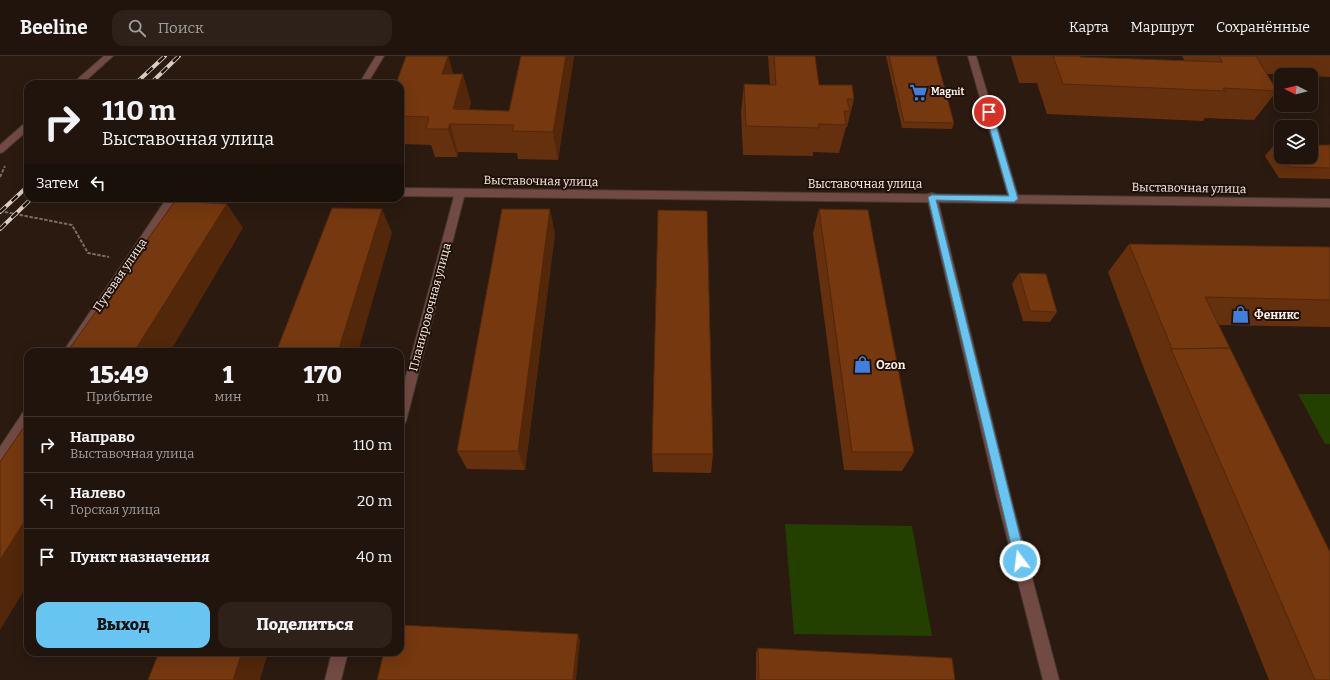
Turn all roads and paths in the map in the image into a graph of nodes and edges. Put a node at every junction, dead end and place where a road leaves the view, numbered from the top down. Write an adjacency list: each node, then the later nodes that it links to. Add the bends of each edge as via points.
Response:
1 (109, 56): 4 (street)
2 (380, 56): 5 (street)
3 (972, 56): 11 (street)
4 (81, 80)
5 (365, 80)
6 (24, 129): 7 (street)
7 (0, 150)
8 (404, 192): 9 (street, Выставочная улица)
9 (460, 193): 10 (street, Выставочная улица); 17 (street, Планировочная улица)
10 (932, 197): 11 (street, Выставочная улица); 22 (street, via 1005,502)
11 (1014, 199): 13 (street, Выставочная улица)
12 (169, 202): 15 (street, Путевая улица)
13 (1330, 203)
14 (0, 211): 15 (path, via 72,225 88,254)
15 (129, 261): 16 (street, Путевая улица)
16 (72, 348)
17 (404, 406)
18 (24, 421): 19 (street)
19 (0, 458)
20 (339, 656): 21 (street)
21 (333, 680)
22 (1051, 680)

